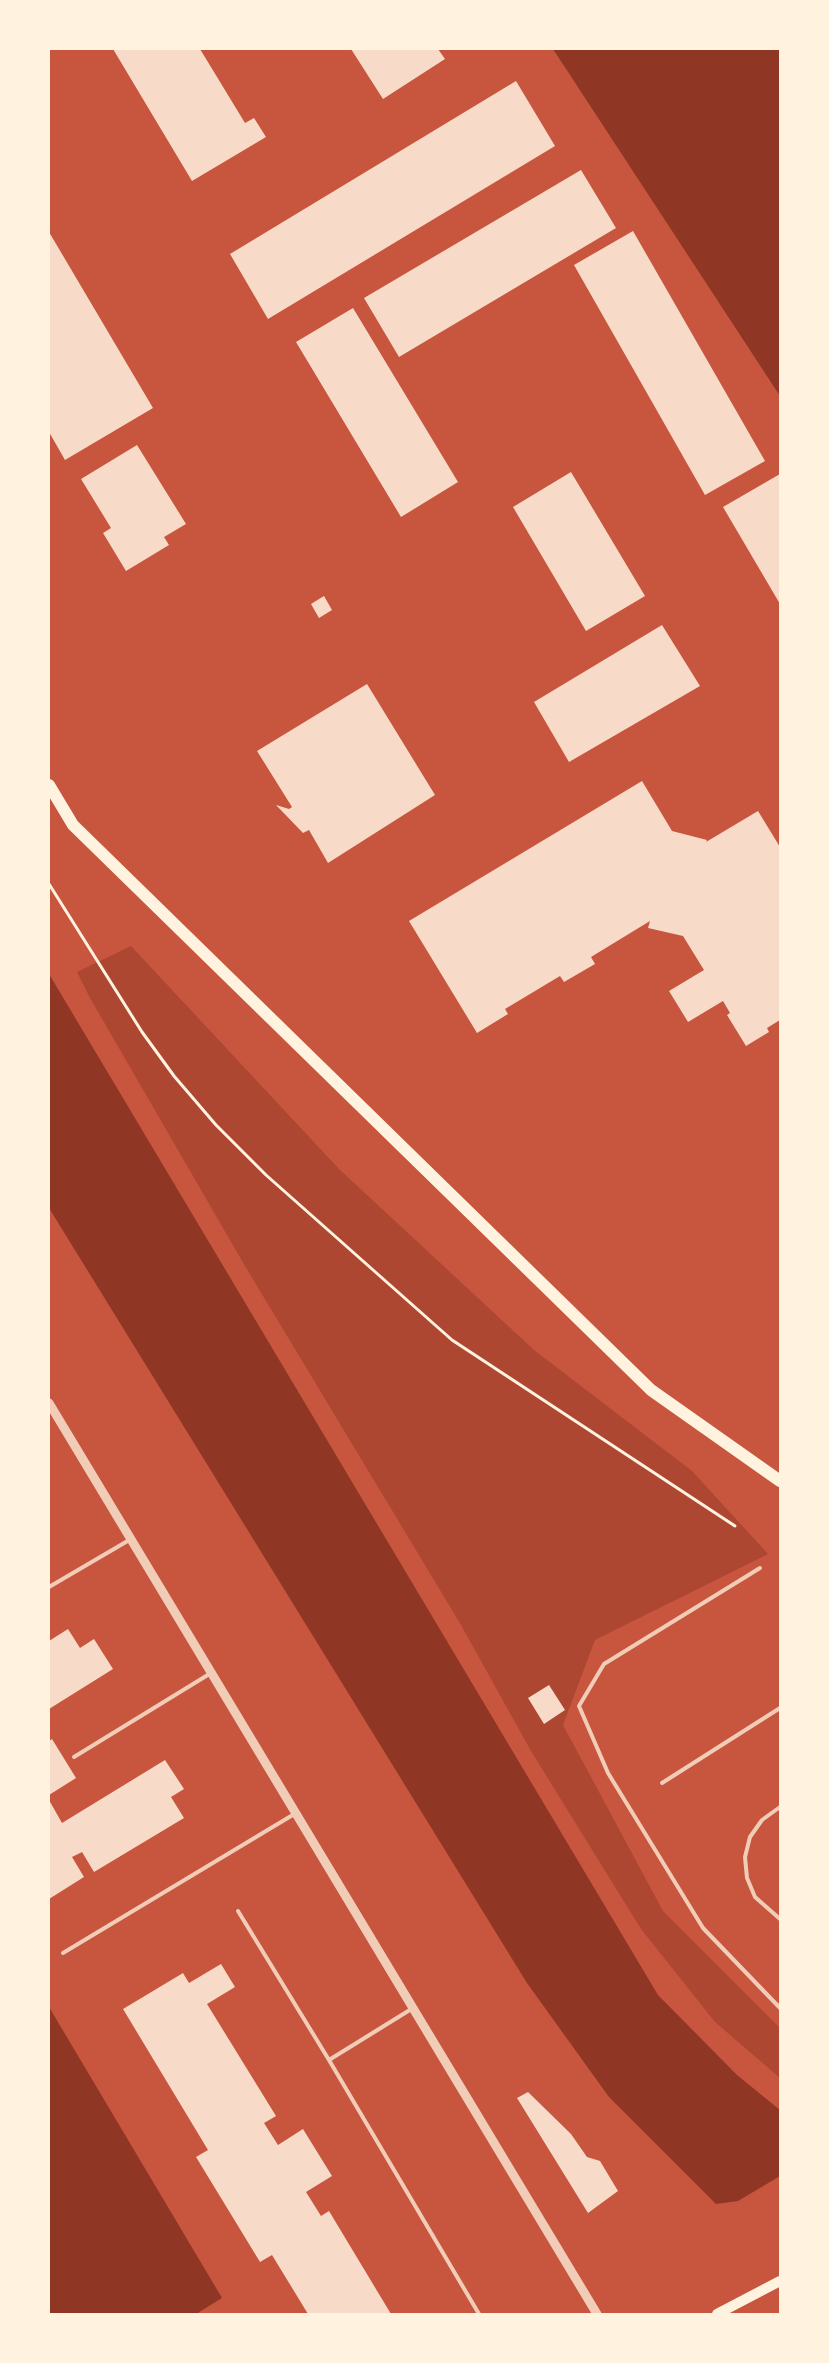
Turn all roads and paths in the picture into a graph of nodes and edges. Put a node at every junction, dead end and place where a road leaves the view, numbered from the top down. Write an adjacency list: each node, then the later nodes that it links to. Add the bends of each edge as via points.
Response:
1 (49, 785): 4 (main road, via 73,825 651,1390)
2 (49, 884): 5 (path, via 142,1032 174,1076 216,1125 266,1174 452,1340)
3 (49, 1402): 6 (street)
4 (780, 1481)
5 (735, 1526)
6 (130, 1539): 8 (lane); 9 (street)
7 (760, 1568): 19 (lane, via 604,1664 580,1706 608,1773 703,1928)
8 (49, 1587)
9 (211, 1673): 11 (lane); 14 (street)
10 (780, 1708): 12 (lane)
11 (74, 1757)
12 (662, 1783)
13 (780, 1807): 16 (lane, via 762,1820 750,1837 745,1857 747,1878 755,1897)
14 (296, 1813): 17 (lane); 18 (street)
15 (238, 1911): 20 (lane)
16 (780, 1919)
17 (63, 1953)
18 (413, 2008): 20 (lane); 23 (street)
19 (780, 2008)
20 (328, 2060): 22 (lane)
21 (780, 2280): 24 (main road)
22 (479, 2314)
23 (597, 2314)
24 (717, 2314)

